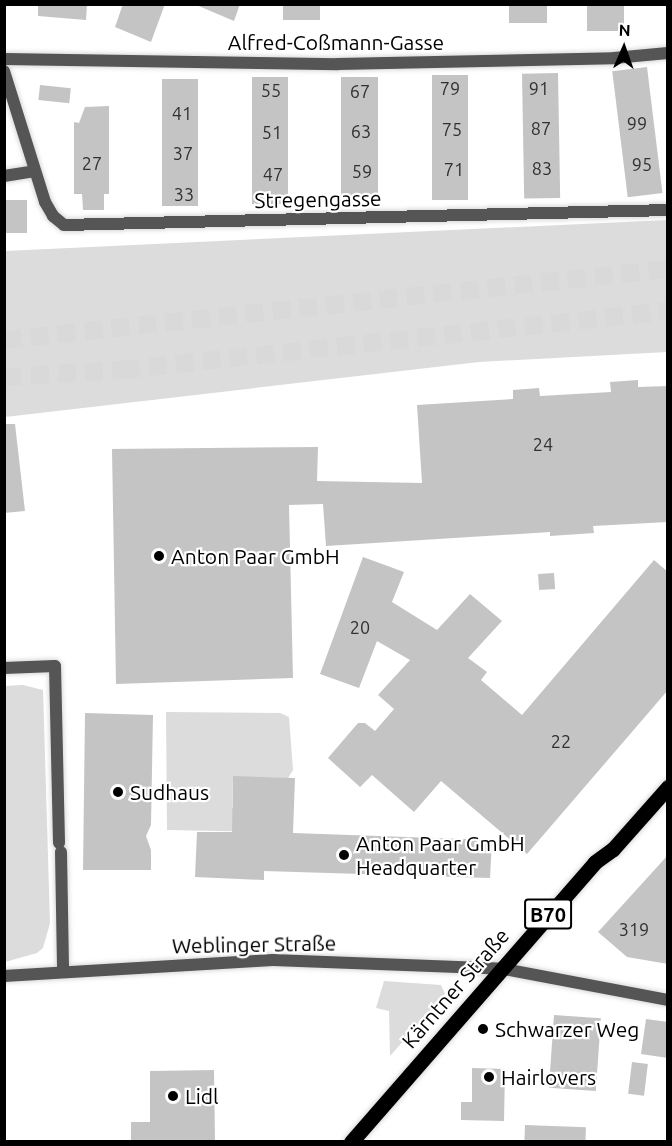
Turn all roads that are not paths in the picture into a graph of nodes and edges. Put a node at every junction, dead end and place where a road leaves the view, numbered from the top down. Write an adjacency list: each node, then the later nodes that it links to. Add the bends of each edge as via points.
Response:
1 (668, 53): 2 (street, Alfred-Coßmann-Gasse, via 614,58 338,64)
2 (4, 59)
3 (4, 71): 4 (street)
4 (35, 171): 5 (street); 6 (street, Stregengasse, via 48,208 64,225)
5 (4, 176)
6 (668, 210)
7 (4, 668): 10 (street, via 55,666)
8 (668, 787): 9 (main road, Kärntner Straße / B70, via 613,849 596,861)
9 (504, 969): 10 (street, Weblinger Straße, via 273,960); 12 (street); 13 (main road, Kärntner Straße / B70)
10 (63, 972): 11 (street, Weblinger Straße)
11 (4, 976)
12 (668, 1000)
13 (351, 1142)

